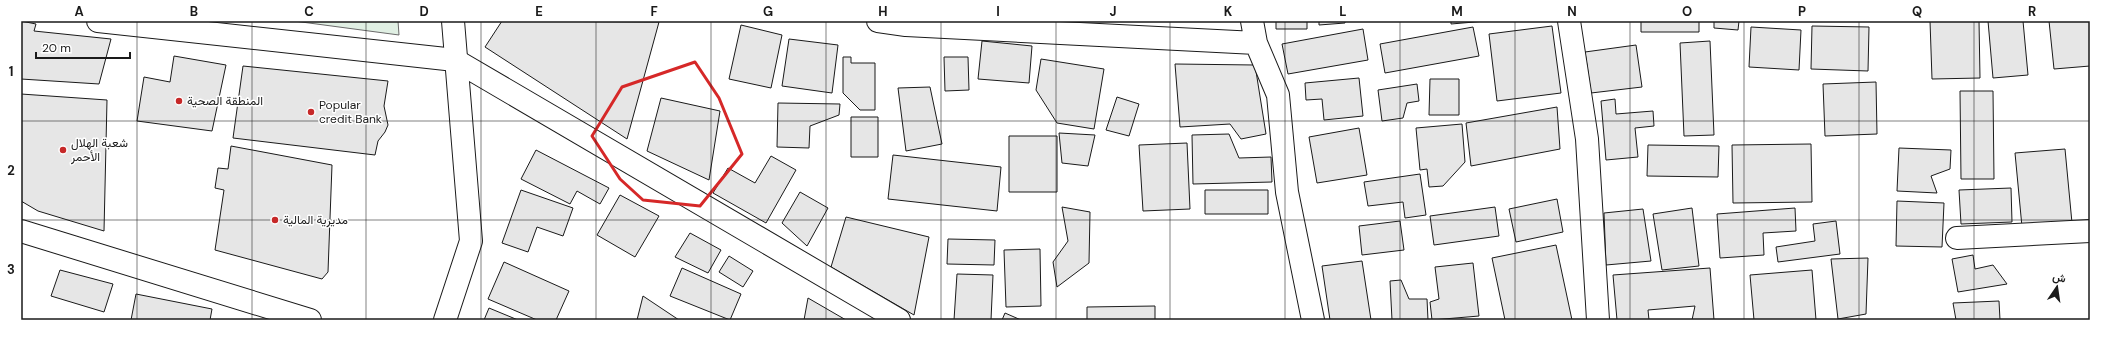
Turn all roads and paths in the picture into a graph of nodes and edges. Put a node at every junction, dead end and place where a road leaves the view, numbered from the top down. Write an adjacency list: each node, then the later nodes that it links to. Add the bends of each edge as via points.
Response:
1 (98, 21): 8 (street)
2 (453, 21): 8 (street)
3 (878, 21): 6 (street)
4 (1252, 21): 7 (street)
5 (1569, 21): 16 (street, via 1587,139)
6 (906, 23): 7 (street)
7 (1256, 43): 15 (street, via 1278,95 1287,192)
8 (455, 60): 13 (street, via 471,241); 14 (street)
9 (21, 231): 12 (street)
10 (2090, 232): 11 (street)
11 (1957, 238)
12 (310, 320)
13 (445, 320)
14 (899, 320)
15 (1313, 320)
16 (1598, 320)

